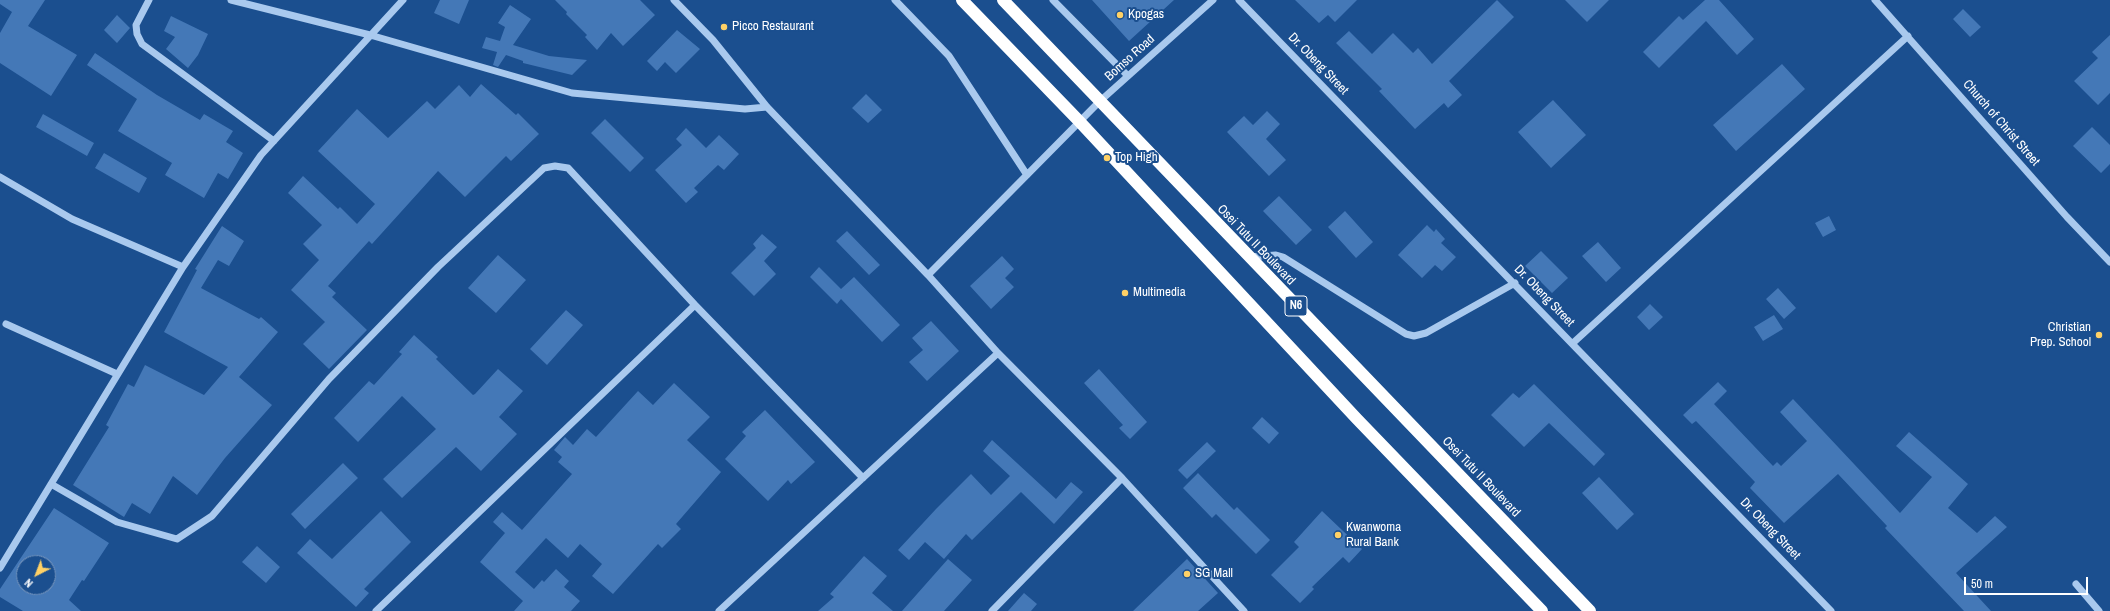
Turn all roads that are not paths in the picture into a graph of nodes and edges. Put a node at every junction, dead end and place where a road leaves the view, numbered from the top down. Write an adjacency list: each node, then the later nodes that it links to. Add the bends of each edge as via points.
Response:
1 (149, 0): 18 (street, via 136,25 142,44)
2 (231, 0): 12 (street)
3 (404, 0): 12 (street)
4 (674, 0): 16 (street, via 713,40)
5 (895, 0): 19 (street, via 949,56)
6 (962, 0): 17 (highway, N6)
7 (1003, 0): 15 (highway, Osei Tutu II Boulevard / N6)
8 (1053, 0): 14 (street)
9 (1213, 0): 14 (street, Bomso Road)
10 (1239, 0): 25 (street, Dr. Obeng Street)
11 (1875, 0): 13 (street, Church of Christ Street)
12 (370, 35): 16 (street, via 572,93 745,109); 18 (street)
13 (1908, 36): 22 (street, Church of Christ Street, via 2067,217); 28 (street)
14 (1128, 76): 15 (street, Bomso Road)
15 (1099, 102): 17 (street, Bomso Road); 21 (highway, Osei Tutu II Boulevard / N6)
16 (767, 107): 24 (street)
17 (1079, 121): 19 (street, Bomso Road); 40 (highway, N6, via 1356,419)
18 (274, 140): 23 (street)
19 (1027, 175): 24 (street, Bomso Road)
20 (0, 177): 23 (street, via 72,219)
21 (1248, 257): 25 (street, via 1283,257 1406,334 1414,336 1426,333); 41 (highway, Osei Tutu II Boulevard / N6)
22 (2110, 262)
23 (183, 267): 30 (street)
24 (928, 275): 29 (street)
25 (1515, 283): 28 (street, Dr. Obeng Street)
26 (695, 305): 31 (street); 33 (street, via 568,168 544,168 438,267 329,379 212,516 177,539 117,522); 36 (street)
27 (6, 324): 30 (street)
28 (1573, 343): 42 (street, Dr. Obeng Street)
29 (998, 353): 31 (street); 32 (street)
30 (117, 374): 33 (street)
31 (863, 478): 37 (street)
32 (1122, 478): 38 (street); 39 (street)
33 (51, 484): 34 (street)
34 (0, 568)
35 (2076, 584): 43 (street)
36 (376, 611)
37 (719, 611)
38 (992, 611)
39 (1244, 611)
40 (1542, 611)
41 (1590, 611)
42 (1831, 611)
43 (2099, 611)

